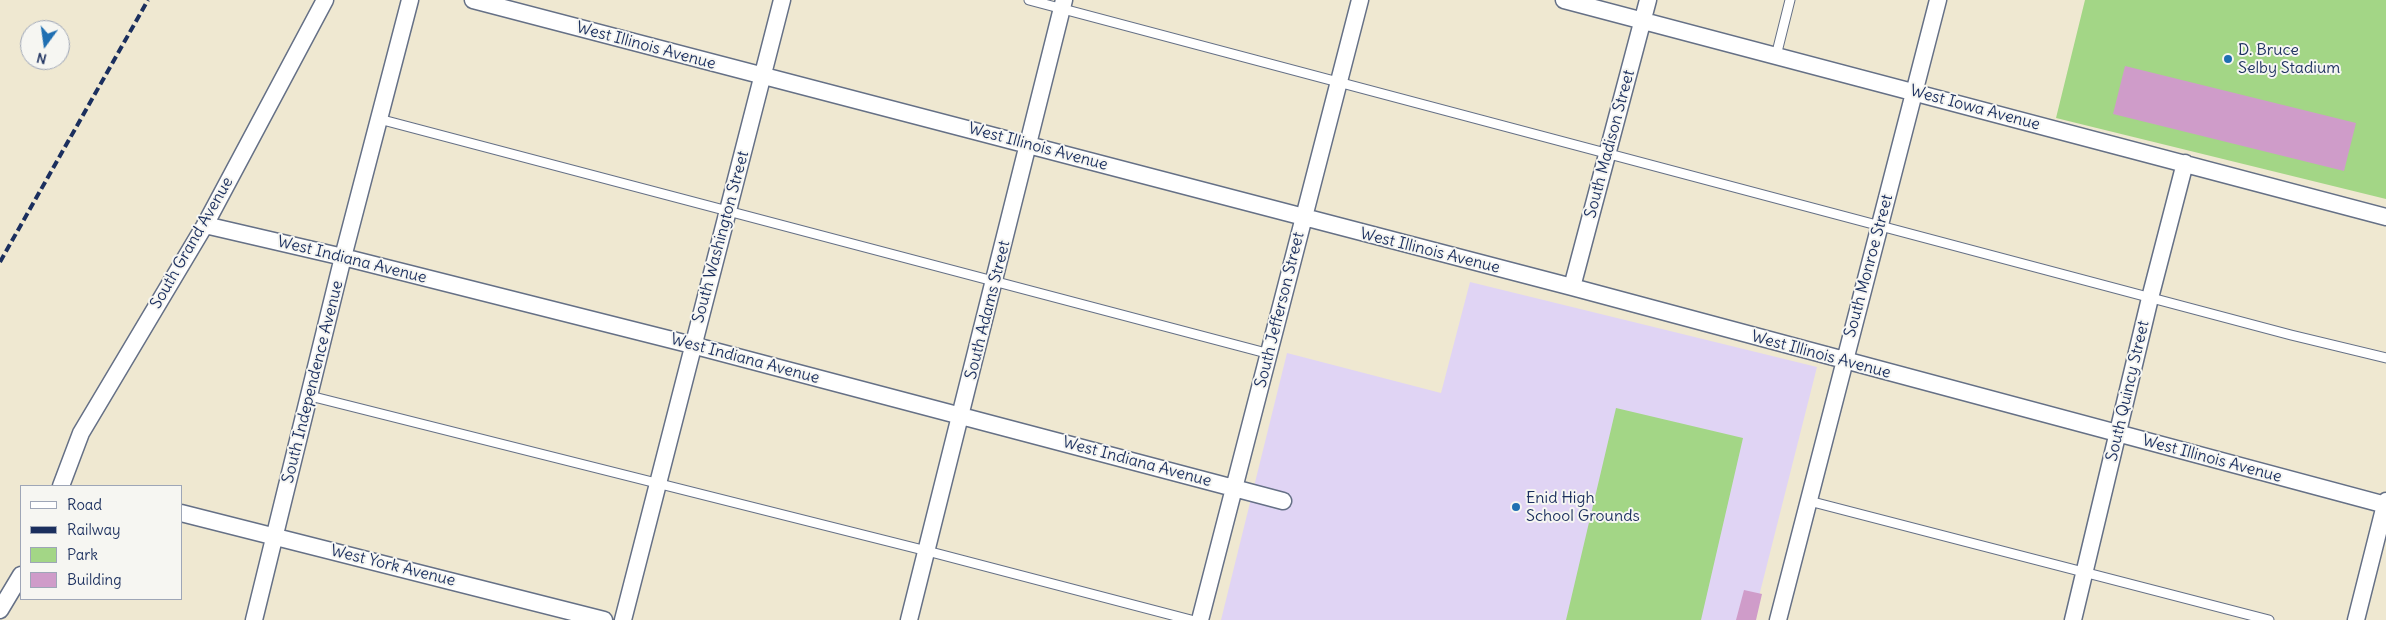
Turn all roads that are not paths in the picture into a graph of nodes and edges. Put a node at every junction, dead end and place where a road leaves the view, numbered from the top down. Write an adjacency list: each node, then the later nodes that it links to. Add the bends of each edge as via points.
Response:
1 (325, 0): 24 (street, South Grand Avenue)
2 (410, 0): 17 (street, South Independence Avenue)
3 (473, 0): 14 (street, West Illinois Avenue)
4 (782, 0): 14 (street, South Washington Street)
5 (1029, 0): 11 (lane)
6 (1360, 0): 15 (street, South Jefferson Street)
7 (1564, 0): 12 (street, West Iowa Avenue)
8 (1648, 0): 12 (street, South Madison Street)
9 (1790, 0): 13 (lane)
10 (1938, 0): 16 (street, South Monroe Street)
11 (1063, 4): 15 (lane); 18 (street, South Adams Street)
12 (1642, 21): 13 (street, West Iowa Avenue); 19 (street, South Madison Street)
13 (1776, 56): 16 (street, West Iowa Avenue)
14 (763, 76): 18 (street, West Illinois Avenue); 21 (street, South Washington Street)
15 (1338, 83): 19 (lane); 23 (street, South Jefferson Street)
16 (1914, 92): 20 (street, West Iowa Avenue); 25 (street, South Monroe Street)
17 (379, 120): 21 (lane); 26 (street, South Independence Avenue)
18 (1028, 144): 23 (street, West Illinois Avenue); 27 (street, South Adams Street)
19 (1608, 152): 25 (lane); 28 (street, South Madison Street)
20 (2185, 163): 22 (street, West Iowa Avenue); 29 (street, South Quincy Street)
21 (728, 211): 27 (lane); 30 (street, South Washington Street)
22 (2386, 217)
23 (1303, 218): 28 (street, West Illinois Avenue); 31 (street, South Jefferson Street)
24 (205, 225): 26 (street, West Indiana Avenue); 38 (street, South Grand Avenue, via 81,433)
25 (1881, 225): 29 (lane); 33 (street, South Monroe Street)
26 (344, 257): 30 (street, West Indiana Avenue); 34 (street, South Independence Avenue)
27 (994, 282): 31 (lane); 35 (street, South Adams Street)
28 (1572, 287): 33 (street, West Illinois Avenue)
29 (2150, 298): 32 (lane); 36 (street, South Quincy Street)
30 (692, 345): 35 (street, West Indiana Avenue); 37 (street, South Washington Street)
31 (1270, 354): 39 (street, South Jefferson Street)
32 (2386, 358)
33 (1843, 362): 36 (street, West Illinois Avenue); 41 (street, South Monroe Street)
34 (310, 396): 37 (lane); 44 (street, South Independence Avenue)
35 (962, 416): 39 (street, West Indiana Avenue); 45 (street, South Adams Street)
36 (2118, 434): 42 (street, West Illinois Avenue); 46 (street, South Quincy Street)
37 (657, 484): 45 (lane); 51 (street, South Washington Street)
38 (65, 485)
39 (1233, 488): 40 (street, West Indiana Avenue); 54 (street, South Jefferson Street)
40 (1283, 501)
41 (1809, 501): 46 (lane); 55 (street, South Monroe Street)
42 (2386, 504): 58 (street)
43 (182, 513): 44 (street, West York Avenue)
44 (275, 536): 49 (street, South Independence Avenue); 50 (street, West York Avenue)
45 (927, 551): 52 (street, South Adams Street); 53 (lane)
46 (2084, 572): 56 (street, South Quincy Street); 57 (lane)
47 (20, 577): 48 (street)
48 (0, 610)
49 (254, 620)
50 (604, 620)
51 (624, 620)
52 (909, 620)
53 (1191, 620)
54 (1200, 620)
55 (1778, 620)
56 (2073, 620)
57 (2269, 620)
58 (2356, 620)

